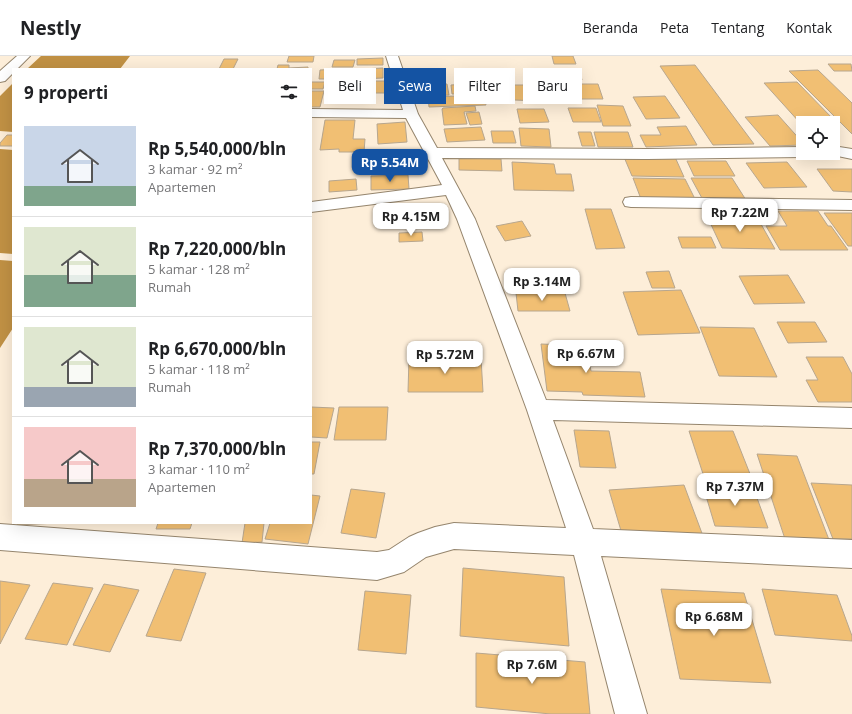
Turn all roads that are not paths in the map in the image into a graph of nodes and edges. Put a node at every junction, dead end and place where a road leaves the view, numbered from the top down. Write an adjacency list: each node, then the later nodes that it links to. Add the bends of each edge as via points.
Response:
1 (24, 56): 3 (street)
2 (392, 56): 5 (street)
3 (0, 78)
4 (312, 113): 5 (street)
5 (411, 114): 6 (street)
6 (432, 152): 7 (street); 10 (street)
7 (796, 152)
8 (840, 152): 9 (street)
9 (852, 154)
10 (452, 189): 13 (street); 14 (street, via 466,219)
11 (631, 202): 12 (street)
12 (852, 205)
13 (312, 207)
14 (538, 410): 15 (street); 17 (street)
15 (852, 418)
16 (0, 537): 17 (street, via 377,566 394,562 418,546 454,536)
17 (584, 542): 18 (street); 19 (street)
18 (852, 554)
19 (631, 714)

